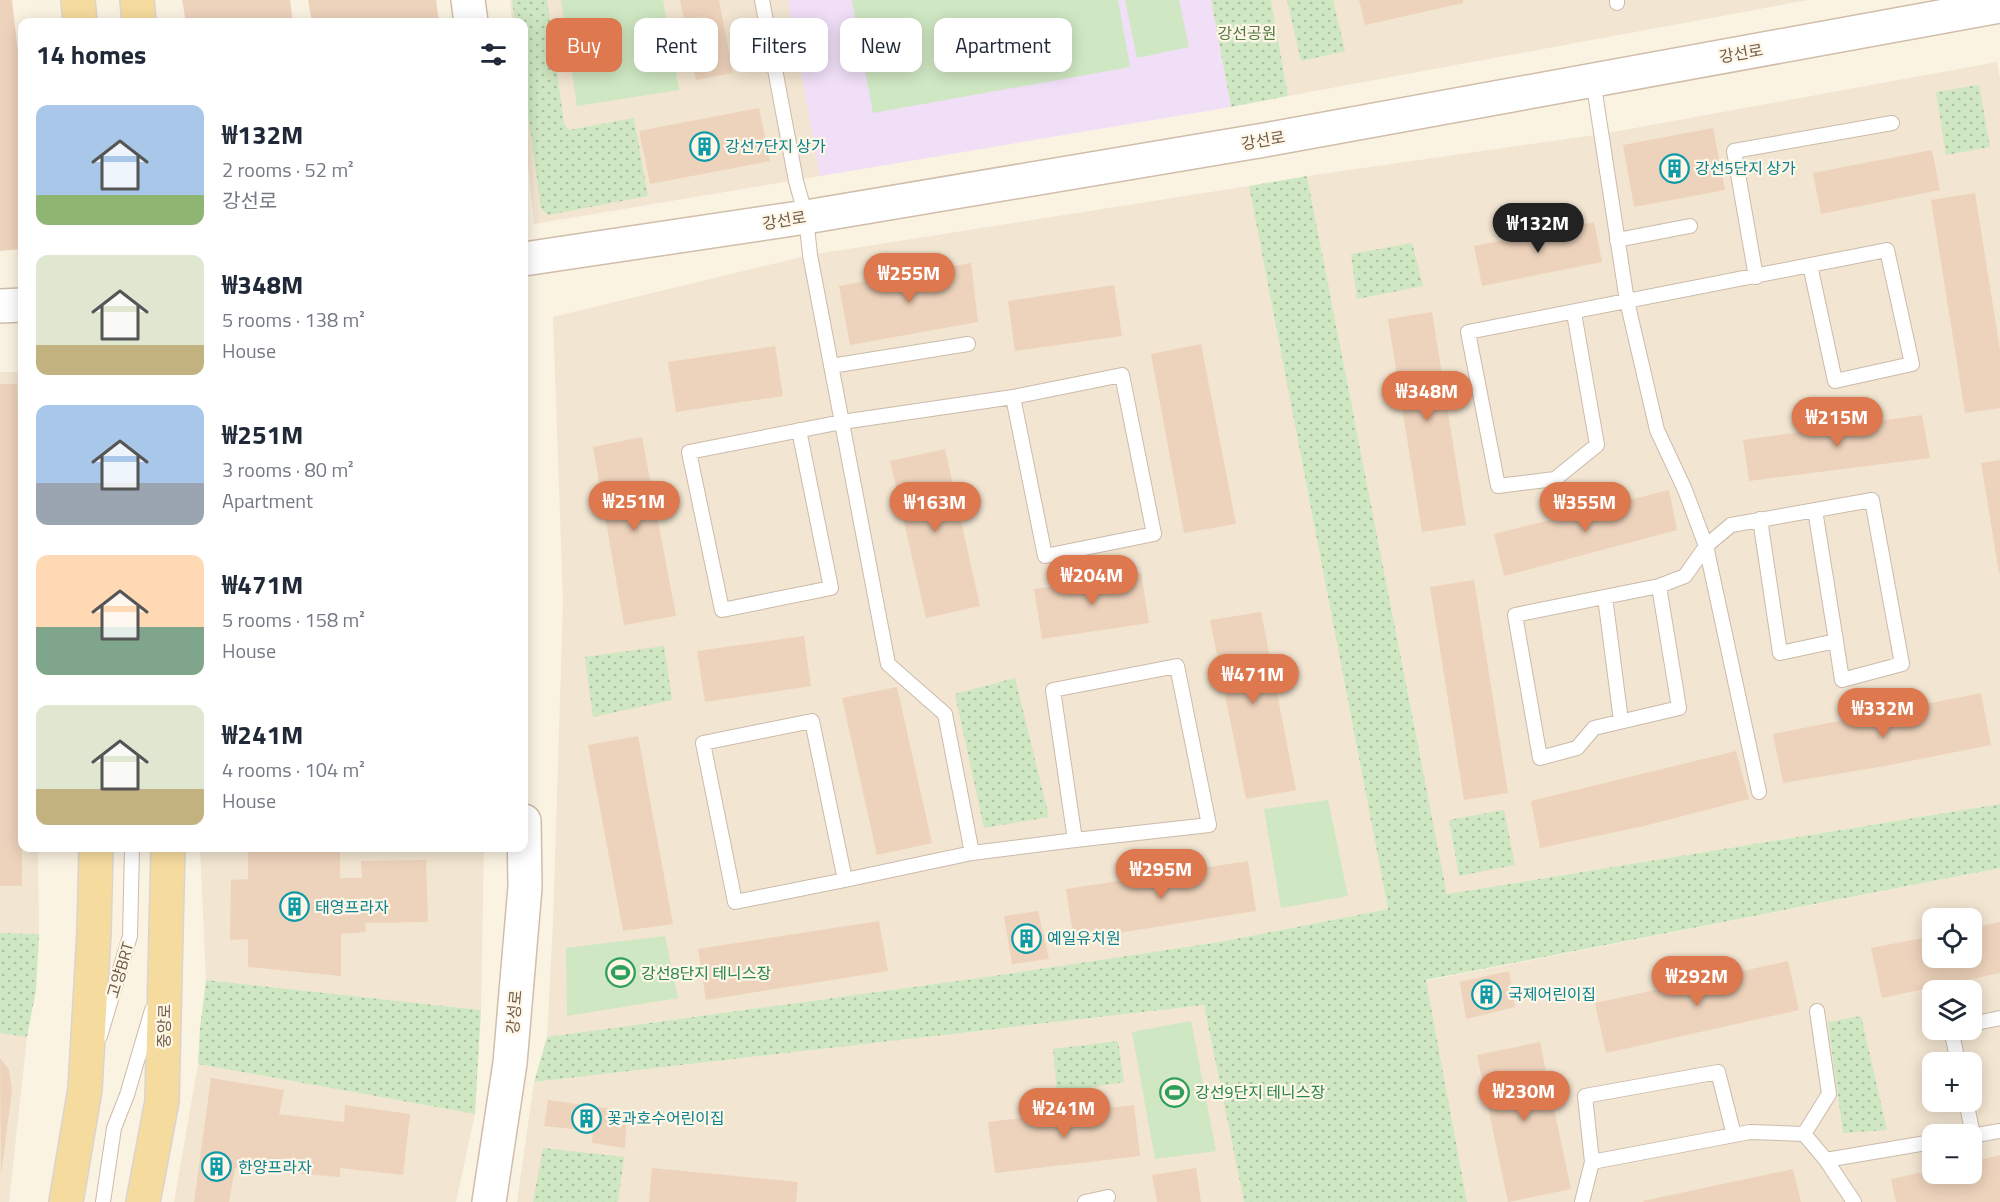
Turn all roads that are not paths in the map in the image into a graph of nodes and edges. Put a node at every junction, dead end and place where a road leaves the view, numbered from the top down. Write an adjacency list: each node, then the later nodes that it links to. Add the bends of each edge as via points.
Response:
1 (78, 0): 6 (main road)
2 (136, 0): 7 (main road)
3 (468, 0): 8 (main road)
4 (762, 0): 11 (lane)
5 (2000, 6): 9 (main road, 강선로)
6 (80, 18)
7 (138, 18)
8 (470, 18)
9 (1593, 80): 11 (main road, 강선로); 13 (lane)
10 (1892, 123): 16 (lane, via 1734,151)
11 (806, 217): 14 (main road, 강선로); 22 (lane)
12 (1690, 226): 13 (lane)
13 (1617, 240): 17 (lane)
14 (528, 258)
15 (1810, 266): 15 (lane, via 1887,250 1912,364 1835,381); 16 (lane)
16 (1756, 277): 17 (lane)
17 (1627, 301): 20 (lane); 28 (lane, via 1657,430)
18 (18, 305): 19 (main road)
19 (0, 306)
20 (1574, 313): 20 (lane, via 1468,332 1498,486 1555,479 1597,445)
21 (968, 344): 22 (lane)
22 (831, 366): 24 (lane)
23 (1013, 397): 23 (lane, via 1045,556 1154,534 1122,375); 24 (lane)
24 (842, 422): 25 (lane); 39 (lane, via 888,664 945,714)
25 (799, 430): 25 (lane, via 689,452 722,610 831,588)
26 (1815, 510): 27 (lane); 31 (lane); 31 (lane, via 1872,500 1902,664 1842,680)
27 (1760, 519): 28 (lane, via 1731,525); 31 (lane, via 1780,653)
28 (1706, 546): 29 (lane, via 1685,576); 33 (lane)
29 (1659, 586): 30 (lane); 32 (lane, via 1678,708)
30 (1605, 597): 32 (lane); 32 (lane, via 1515,615 1540,758 1577,748 1594,728)
31 (1836, 641)
32 (1622, 722)
33 (1759, 792)
34 (1075, 840): 34 (lane, via 1209,825 1177,666 1053,690); 39 (lane)
35 (96, 852): 45 (main road)
36 (132, 852): 45 (lane, 고양BRT, via 130,936)
37 (168, 852): 41 (main road, 중앙로)
38 (524, 852): 57 (main road, 강성로, via 510,1063)
39 (972, 853): 40 (lane)
40 (845, 880): 40 (lane, via 812,721 703,743 735,902)
41 (165, 967): 55 (lane, via 114,1128); 56 (main road, 중앙로, via 162,1101)
42 (1817, 1011): 47 (lane, via 1829,1094)
43 (2000, 1018): 44 (lane)
44 (1982, 1022)
45 (85, 1089): 54 (main road)
46 (2000, 1131): 48 (lane)
47 (1804, 1134): 49 (lane, via 1750,1132); 51 (lane)
48 (1982, 1134)
49 (1734, 1136): 52 (lane); 52 (lane, via 1718,1072 1585,1096)
50 (1922, 1144): 51 (lane)
51 (1826, 1160): 60 (lane)
52 (1593, 1162): 59 (lane)
53 (1108, 1197): 58 (lane)
54 (66, 1202)
55 (103, 1202)
56 (143, 1202)
57 (489, 1202)
58 (1085, 1202)
59 (1582, 1202)
60 (1854, 1202)

